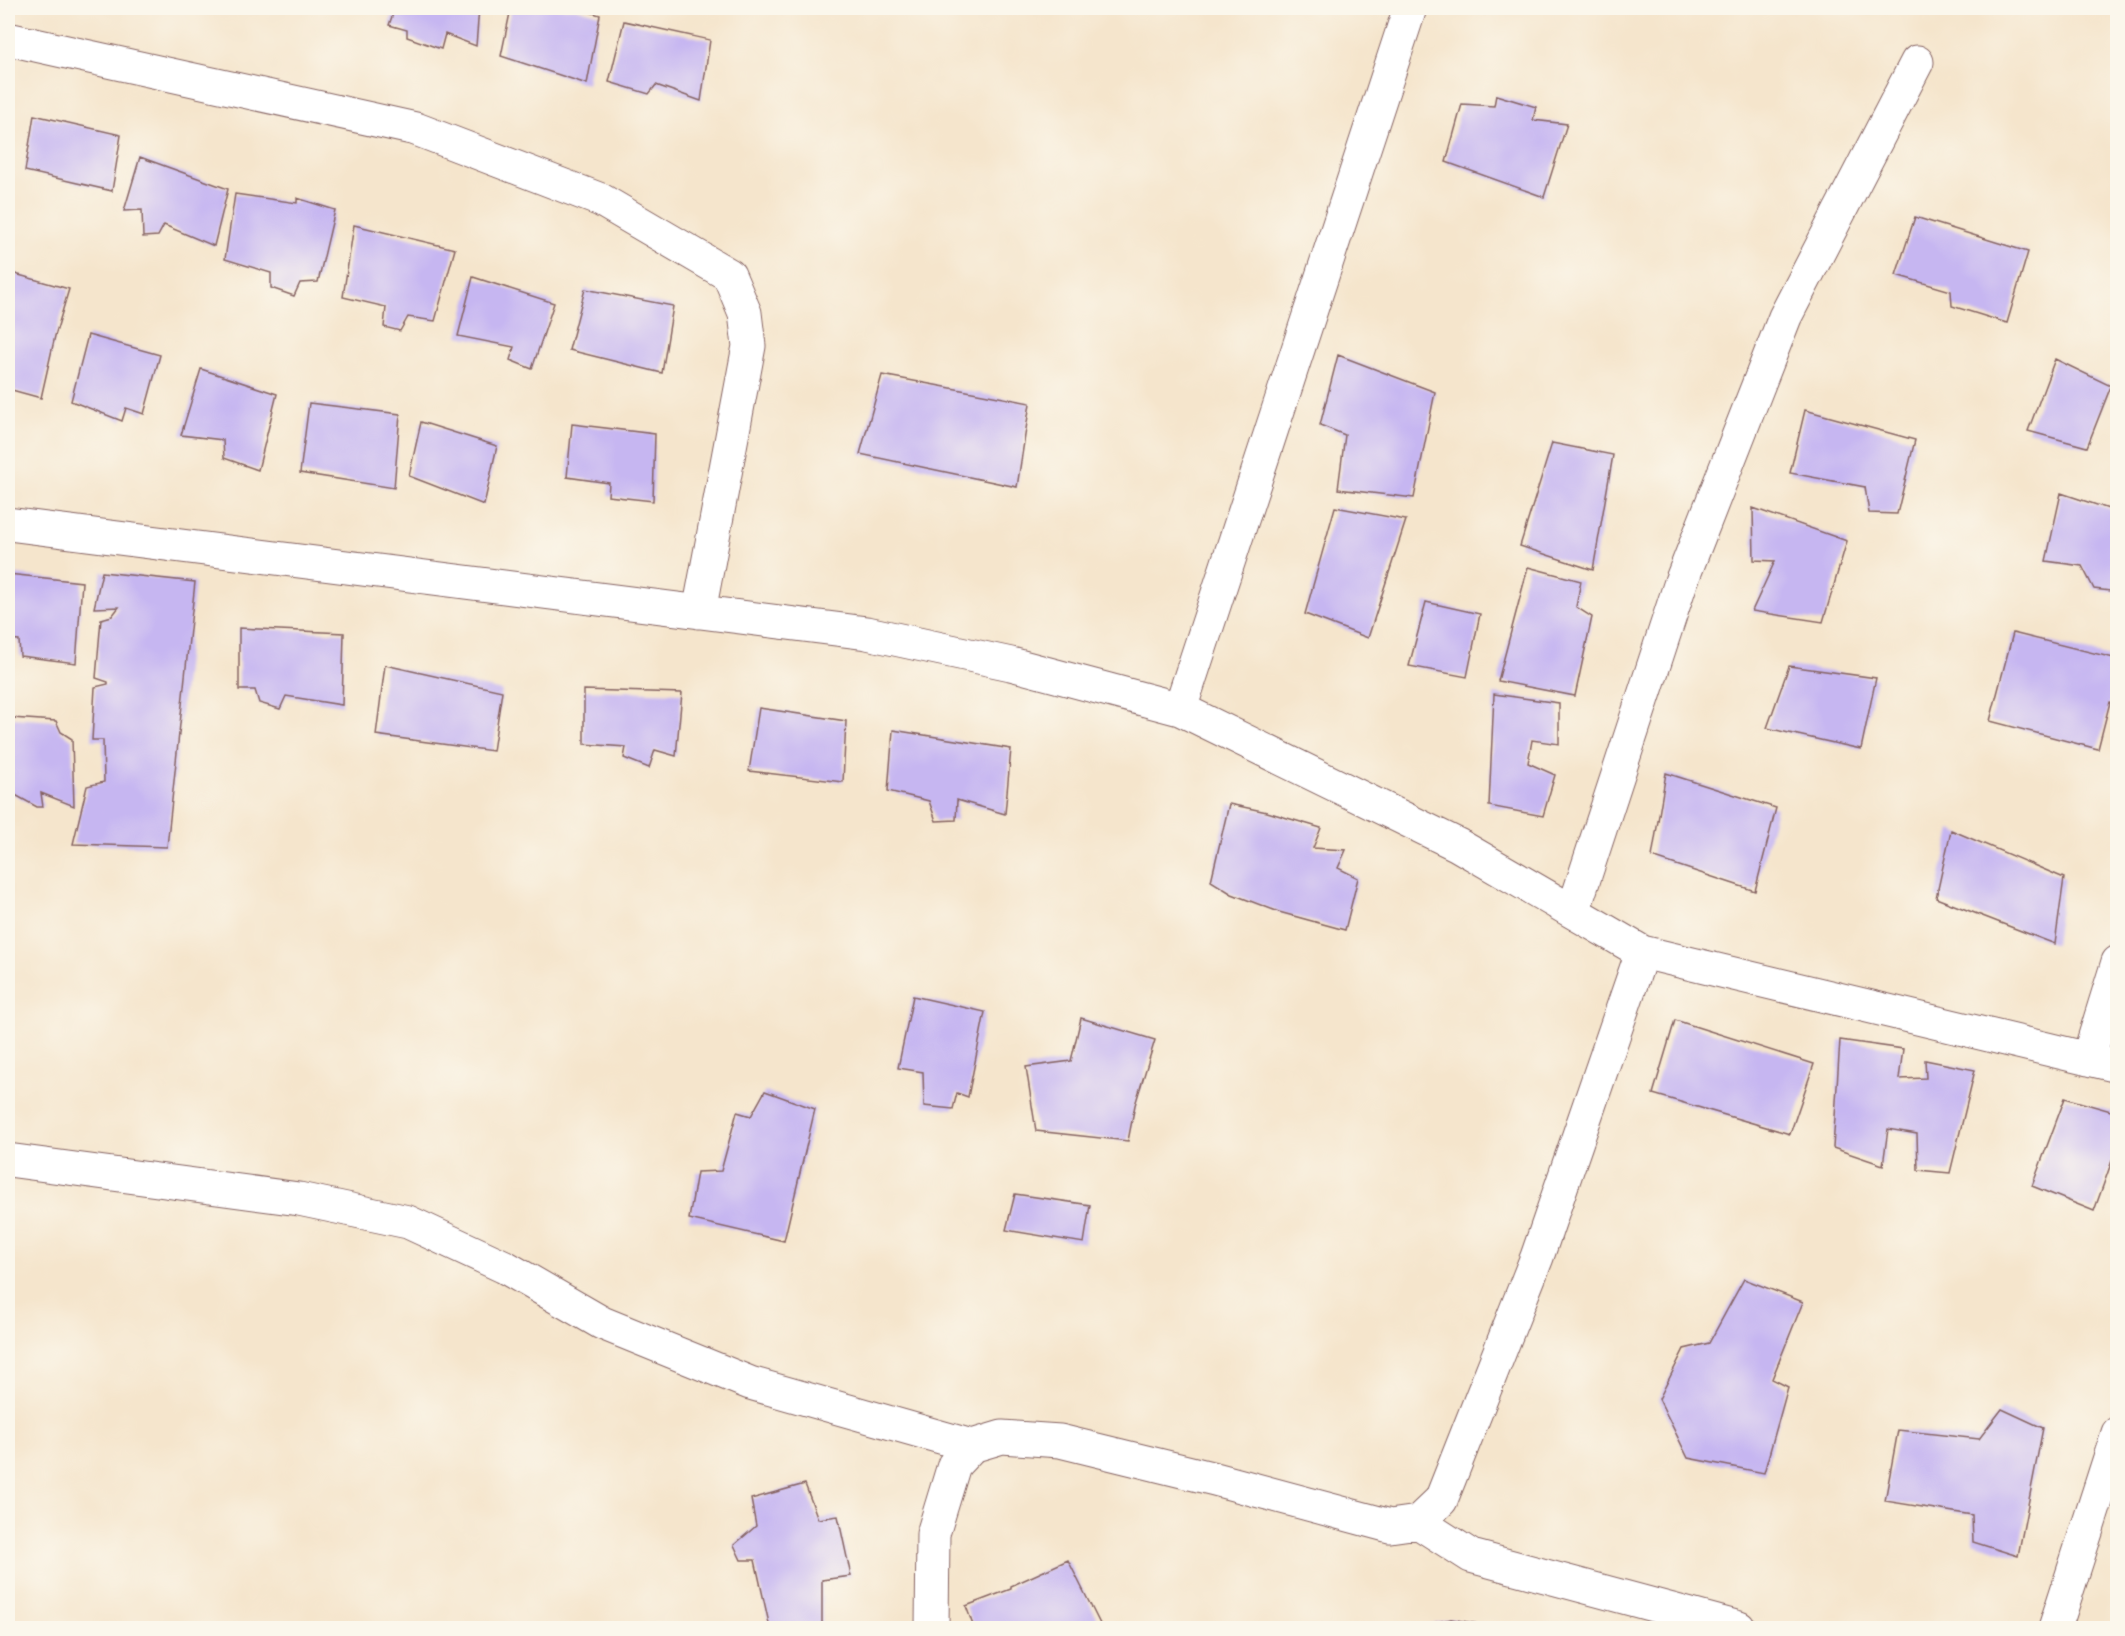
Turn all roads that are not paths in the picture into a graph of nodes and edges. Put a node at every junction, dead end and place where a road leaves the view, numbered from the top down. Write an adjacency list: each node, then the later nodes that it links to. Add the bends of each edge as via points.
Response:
1 (1410, 8): 6 (street)
2 (8, 39): 5 (street, via 416,129 601,200 729,275 746,313 748,346)
3 (1917, 62): 7 (street, via 1785,317 1681,582)
4 (8, 524): 5 (street)
5 (699, 612): 6 (street, via 867,633 1011,664)
6 (1180, 709): 7 (street, via 1458,845)
7 (1573, 912): 8 (street)
8 (1642, 952): 10 (street); 14 (street, via 1533,1268 1441,1500)
9 (2118, 962): 10 (street)
10 (2103, 1062)
11 (8, 1160): 13 (street, via 299,1199 408,1222 505,1267 602,1323 750,1383)
12 (2118, 1433): 17 (street)
13 (972, 1446): 14 (street, via 1002,1437 1060,1441 1390,1526); 15 (street, via 954,1465 933,1534)
14 (1418, 1522): 16 (street, via 1471,1556)
15 (932, 1629)
16 (1738, 1629)
17 (2055, 1629)

